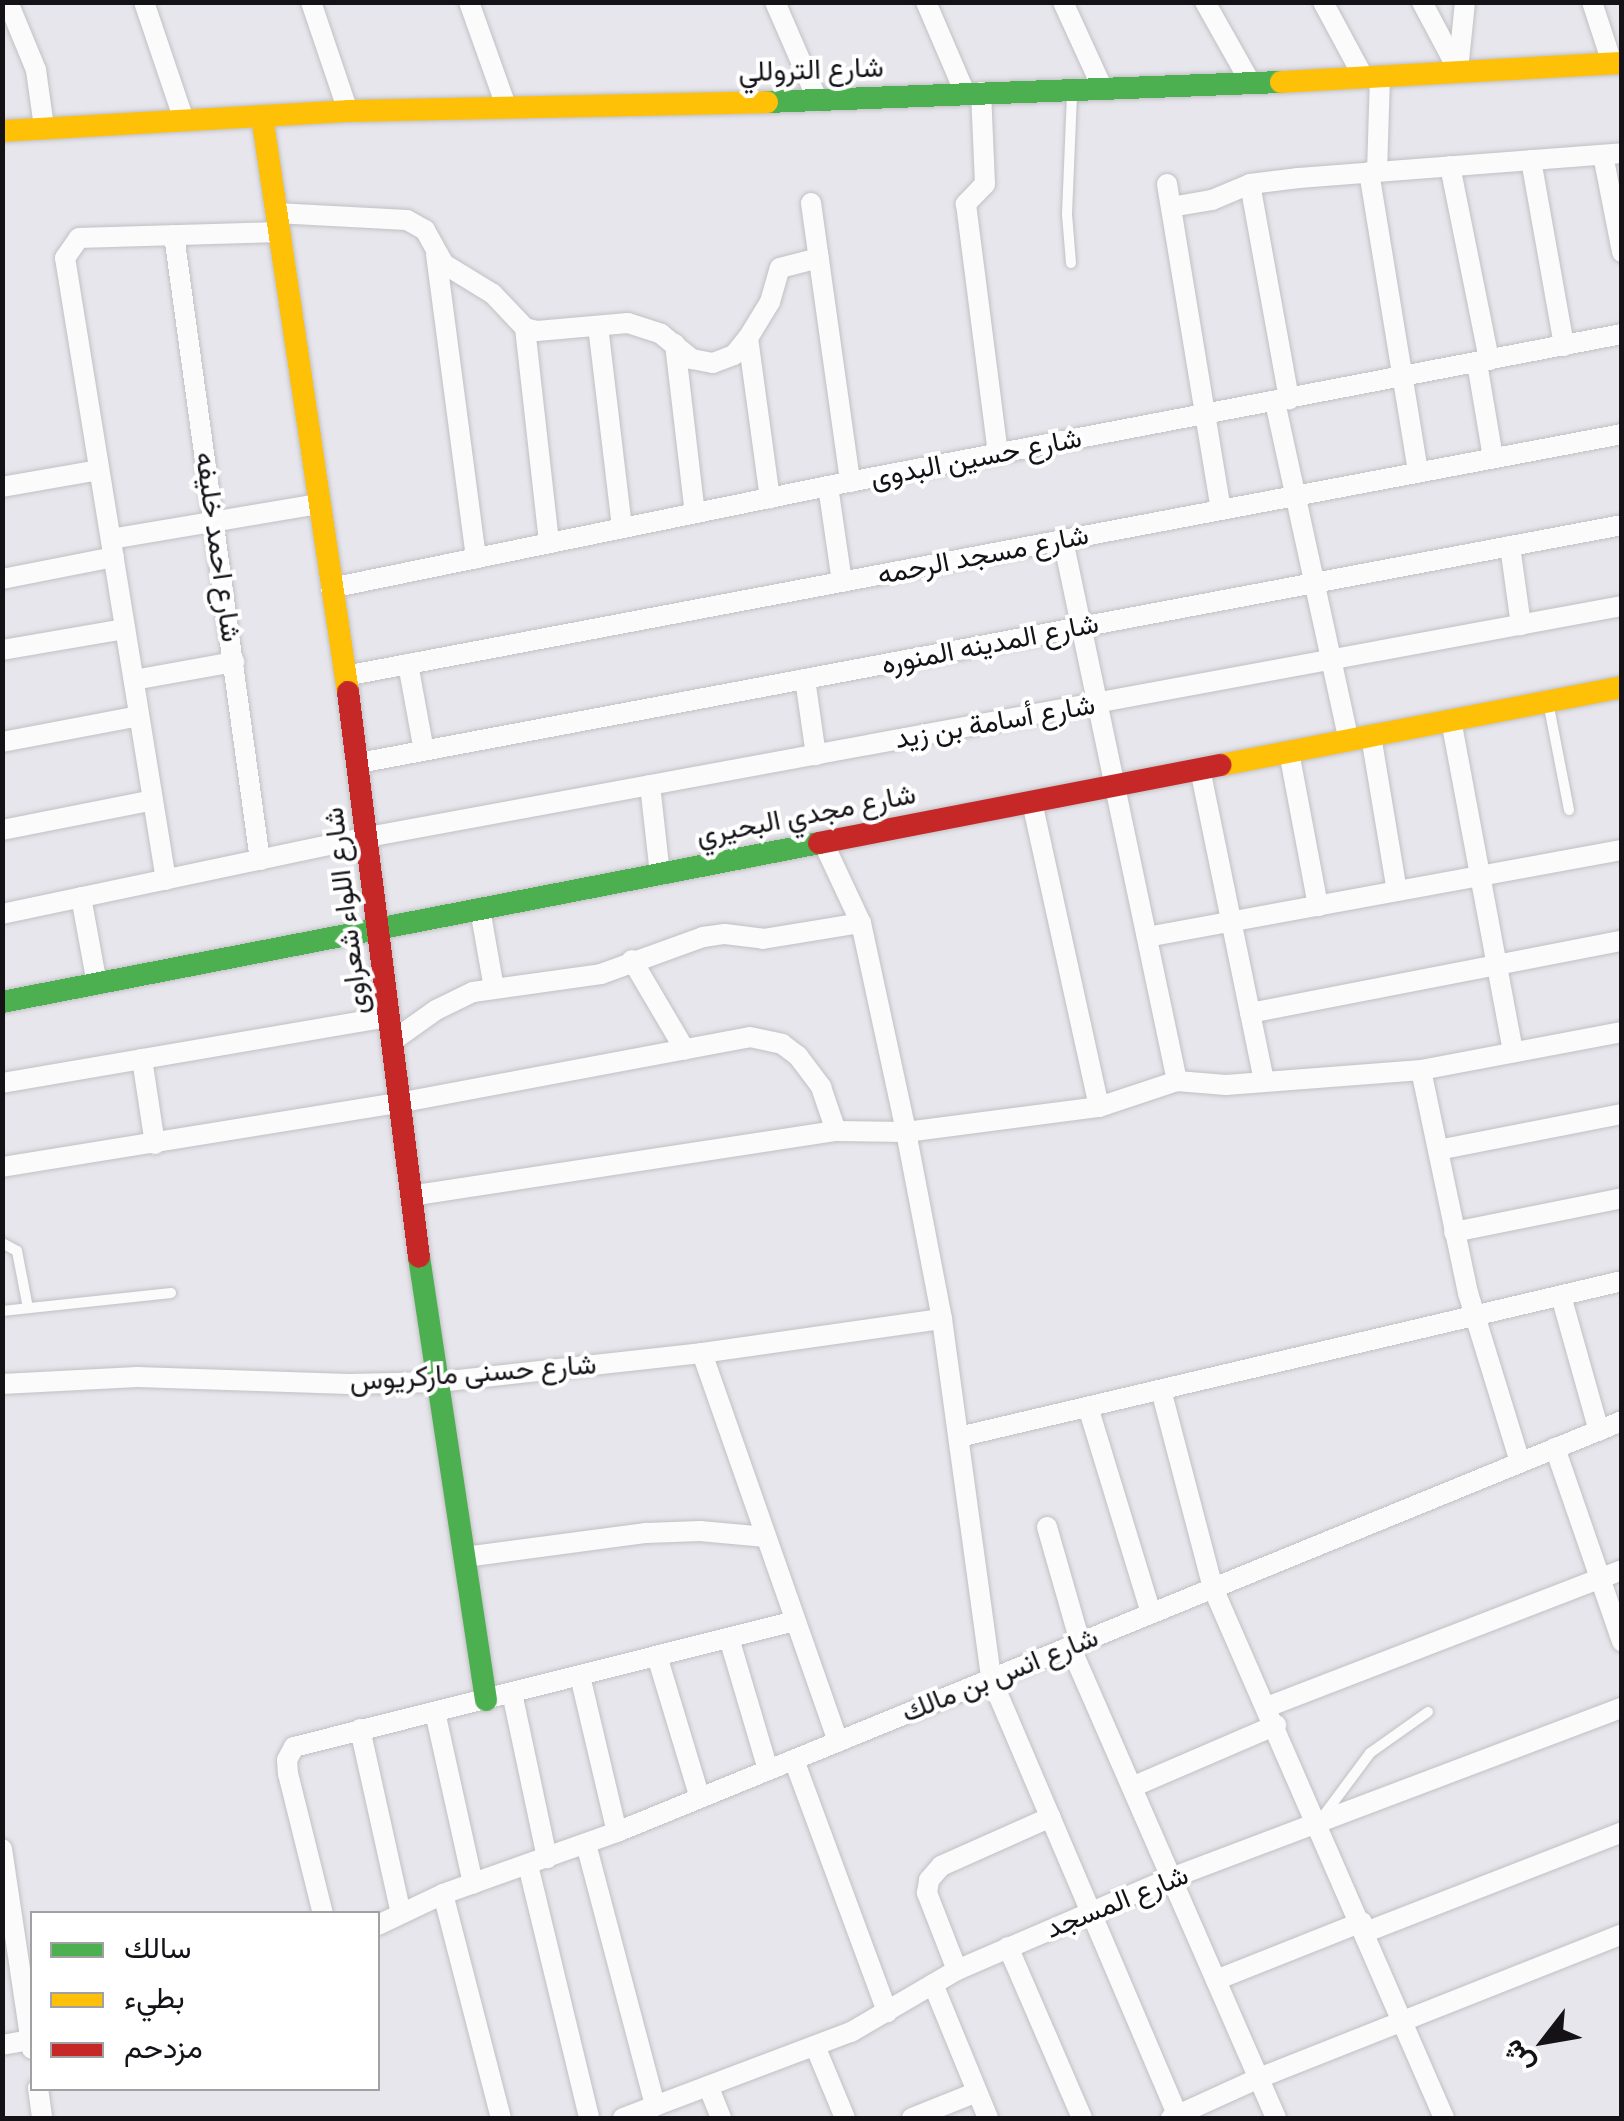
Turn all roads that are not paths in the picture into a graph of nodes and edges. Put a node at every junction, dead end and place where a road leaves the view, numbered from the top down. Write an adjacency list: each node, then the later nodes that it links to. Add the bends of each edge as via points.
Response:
1 (8, 2): 25 (street, via 36,70)
2 (144, 2): 24 (street)
3 (311, 2): 22 (street)
4 (470, 2): 21 (street)
5 (775, 2): 20 (street)
6 (926, 2): 19 (street)
7 (1063, 2): 17 (street)
8 (1205, 2): 16 (street)
9 (1322, 2): 15 (street)
10 (1422, 2): 14 (street)
11 (1465, 2): 14 (street)
12 (1592, 2): 13 (street)
13 (1617, 63): 14 (street, شارع التروللي)
14 (1458, 70): 15 (street, شارع التروللي)
15 (1372, 78): 16 (street, شارع التروللي); 30 (street)
16 (1250, 82): 17 (street, شارع التروللي)
17 (1102, 86): 18 (street, شارع التروللي)
18 (1073, 88): 19 (street, شارع التروللي); 40 (lane)
19 (973, 92): 20 (street, شارع التروللي); 52 (street, via 986,184 966,204)
20 (818, 102): 21 (street, شارع التروللي)
21 (506, 106): 22 (street, شارع التروللي)
22 (348, 111): 23 (street, شارع التروللي)
23 (262, 116): 24 (street, شارع التروللي); 35 (street, شارع اللواء شعراوى)
24 (184, 120): 25 (street, شارع التروللي)
25 (44, 126): 26 (street, شارع التروللي)
26 (2, 130)
27 (1612, 154): 28 (street); 37 (street)
28 (1531, 160): 29 (street); 46 (street)
29 (1450, 166): 30 (street); 47 (street)
30 (1373, 172): 32 (street); 48 (street)
31 (1167, 184): 34 (street)
32 (1250, 184): 34 (street, via 1221,198); 49 (street)
33 (811, 203): 39 (street)
34 (1171, 207): 50 (street)
35 (277, 222): 36 (street); 38 (street, via 407,220 426,230); 61 (street, شارع اللواء شعراوى)
36 (174, 234): 54 (street, via 79,238 66,258); 64 (street, شارع احمد خليفه)
37 (1622, 252)
38 (436, 254): 42 (street, via 492,294); 71 (street)
39 (819, 258): 44 (street, via 780,268 770,302); 56 (street)
40 (1071, 263)
41 (598, 326): 42 (street); 45 (street, via 645,327); 66 (street)
42 (524, 328): 68 (street)
43 (1622, 334): 46 (street, شارع حسين البدوى)
44 (748, 338): 45 (street, via 734,355 714,363 692,359); 60 (street)
45 (675, 344): 63 (street)
46 (1564, 346): 47 (street, شارع حسين البدوى)
47 (1483, 361): 48 (street, شارع حسين البدوى); 53 (street)
48 (1402, 377): 49 (street, شارع حسين البدوى); 55 (street)
49 (1282, 400): 50 (street, شارع حسين البدوى); 59 (street)
50 (1205, 415): 52 (street, شارع حسين البدوى); 62 (street)
51 (1622, 434): 53 (street, شارع مسجد الرحمه)
52 (998, 454): 56 (street, شارع حسين البدوى)
53 (1494, 458): 55 (street, شارع مسجد الرحمه)
54 (100, 470): 58 (street); 70 (street)
55 (1418, 472): 59 (street, شارع مسجد الرحمه)
56 (850, 482): 57 (street, شارع حسين البدوى)
57 (828, 486): 60 (street, شارع حسين البدوى); 73 (street)
58 (2, 487)
59 (1295, 496): 62 (street, شارع مسجد الرحمه); 74 (street)
60 (770, 498): 63 (street, شارع حسين البدوى)
61 (318, 504): 64 (street); 75 (street, شارع اللواء شعراوى)
62 (1221, 510): 67 (street, شارع مسجد الرحمه)
63 (694, 514): 66 (street, شارع حسين البدوى)
64 (214, 522): 70 (street); 82 (street, شارع احمد خليفه)
65 (1622, 525): 69 (street, شارع المدينه المنوره)
66 (622, 528): 68 (street, شارع حسين البدوى)
67 (1063, 540): 73 (street, شارع مسجد الرحمه); 78 (street)
68 (549, 543): 71 (street, شارع حسين البدوى)
69 (1510, 546): 74 (street, شارع المدينه المنوره); 77 (street)
70 (112, 548): 72 (street); 79 (street)
71 (476, 558): 75 (street, شارع حسين البدوى)
72 (2, 579)
73 (842, 582): 83 (street, شارع مسجد الرحمه)
74 (1314, 583): 78 (street, شارع المدينه المنوره); 81 (street)
75 (331, 588): 84 (street, شارع اللواء شعراوى)
76 (1622, 606): 77 (street, شارع أسامة بن زيد)
77 (1521, 624): 81 (street, شارع أسامة بن زيد)
78 (1082, 627): 85 (street, شارع المدينه المنوره); 88 (street)
79 (125, 629): 80 (street); 86 (street)
80 (2, 650)
81 (1331, 660): 88 (street, شارع أسامة بن زيد); 92 (street)
82 (234, 662): 86 (street); 108 (street, شارع احمد خليفه)
83 (408, 664): 84 (street, شارع مسجد الرحمه); 94 (street)
84 (345, 676): 97 (street, شارع اللواء شعراوى)
85 (805, 679): 94 (street, شارع المدينه المنوره); 96 (street)
86 (134, 680): 90 (street)
87 (1622, 687): 89 (street, شارع مجدي البحيري)
88 (1098, 702): 96 (street, شارع أسامة بن زيد); 100 (street)
89 (1555, 709): 91 (street, شارع مجدي البحيري); 103 (lane)
90 (140, 716): 93 (street); 101 (street)
91 (1452, 720): 92 (street, شارع مجدي البحيري); 110 (street)
92 (1360, 738): 95 (street, شارع مجدي البحيري); 112 (street)
93 (2, 742)
94 (424, 751): 97 (street, شارع المدينه المنوره)
95 (1290, 752): 98 (street, شارع مجدي البحيري); 114 (street)
96 (816, 754): 99 (street, شارع أسامة بن زيد)
97 (359, 763): 105 (street, شارع اللواء شعراوى)
98 (1200, 769): 100 (street, شارع مجدي البحيري); 117 (street)
99 (650, 785): 105 (street, شارع أسامة بن زيد); 109 (street)
100 (1115, 785): 102 (street, شارع مجدي البحيري); 120 (street)
101 (153, 800): 104 (street); 111 (street)
102 (1032, 802): 106 (street, شارع مجدي البحيري); 139 (street)
103 (1569, 810)
104 (2, 830)
105 (368, 837): 108 (street, شارع أسامة بن زيد); 119 (street, شارع اللواء شعراوى)
106 (823, 842): 109 (street, شارع مجدي البحيري); 118 (street)
107 (1622, 850): 110 (street)
108 (260, 860): 111 (street, شارع أسامة بن زيد)
109 (660, 874): 115 (street, شارع مجدي البحيري)
110 (1481, 876): 112 (street); 123 (street)
111 (166, 880): 113 (street, شارع أسامة بن زيد)
112 (1397, 891): 114 (street)
113 (81, 898): 116 (street, شارع أسامة بن زيد); 124 (street)
114 (1318, 906): 117 (street)
115 (480, 909): 119 (street, شارع مجدي البحيري); 125 (street)
116 (2, 914)
117 (1231, 922): 120 (street); 127 (street)
118 (861, 923): 122 (street, via 787,937 702,937); 142 (street)
119 (379, 929): 124 (street, شارع مجدي البحيري); 128 (street, شارع اللواء شعراوى)
120 (1147, 937): 135 (street)
121 (1622, 941): 123 (street)
122 (632, 960): 125 (street, via 602,974); 131 (street)
123 (1497, 965): 127 (street); 132 (street)
124 (97, 984): 126 (street, شارع مجدي البحيري)
125 (494, 988): 130 (street, via 456,998)
126 (2, 1002)
127 (1250, 1012): 136 (street)
128 (388, 1017): 130 (street, شارع اللواء شعراوى); 133 (street)
129 (1622, 1032): 132 (street)
130 (391, 1042): 138 (street, شارع اللواء شعراوى)
131 (685, 1050): 138 (street); 141 (street, via 750,1036 782,1044 820,1087)
132 (1513, 1052): 134 (street)
133 (142, 1059): 137 (street); 143 (street)
134 (1421, 1070): 136 (street); 144 (street)
135 (1178, 1081): 136 (street); 139 (street)
136 (1264, 1082)
137 (2, 1083)
138 (398, 1103): 143 (street); 146 (street, شارع اللواء شعراوى)
139 (1100, 1108): 142 (street)
140 (1622, 1114): 144 (street)
141 (836, 1131): 142 (street); 146 (street)
142 (906, 1132): 156 (street)
143 (155, 1144): 145 (street)
144 (1438, 1150): 148 (street)
145 (2, 1167)
146 (410, 1196): 158 (street, شارع اللواء شعراوى)
147 (1622, 1198): 148 (street)
148 (1454, 1232): 155 (street)
149 (2, 1244): 153 (lane, via 17,1251)
150 (1622, 1281): 152 (street)
151 (171, 1293): 153 (lane)
152 (1560, 1296): 155 (street); 163 (street)
153 (28, 1308): 154 (lane)
154 (2, 1310)
155 (1476, 1316): 160 (street); 166 (street)
156 (942, 1319): 157 (street, شارع حسنى ماركريوس); 164 (street)
157 (702, 1353): 158 (street, شارع حسنى ماركريوس); 168 (street)
158 (439, 1382): 159 (street, شارع حسنى ماركريوس, via 136,1376); 169 (street, شارع اللواء شعراوى)
159 (2, 1384)
160 (1161, 1390): 161 (street); 172 (street)
161 (1088, 1407): 164 (street); 173 (street)
162 (1622, 1421): 163 (street, شارع انس بن مالك)
163 (1599, 1430): 165 (street, شارع انس بن مالك)
164 (959, 1437): 180 (street)
165 (1555, 1448): 166 (street, شارع انس بن مالك); 171 (street)
166 (1520, 1462): 172 (street, شارع انس بن مالك)
167 (1047, 1527): 177 (street)
168 (766, 1537): 169 (street, via 646,1533); 174 (street)
169 (466, 1556): 182 (street, شارع اللواء شعراوى)
170 (1622, 1570): 171 (street)
171 (1600, 1578): 176 (street); 186 (street)
172 (1213, 1588): 173 (street, شارع انس بن مالك); 186 (street)
173 (1151, 1613): 177 (street, شارع انس بن مالك)
174 (796, 1621): 175 (street); 188 (street)
175 (729, 1638): 178 (street); 190 (street)
176 (1622, 1642)
177 (1075, 1644): 180 (street, شارع انس بن مالك); 191 (street)
178 (657, 1656): 179 (street); 192 (street)
179 (580, 1676): 181 (street); 195 (street)
180 (991, 1678): 188 (street, شارع انس بن مالك); 193 (street)
181 (512, 1694): 182 (street); 199 (street)
182 (486, 1700): 184 (street)
183 (1622, 1708): 194 (street, شارع المسجد)
184 (435, 1712): 187 (street); 201 (street)
185 (1428, 1712): 194 (lane, via 1370,1753)
186 (1272, 1716): 191 (street); 194 (street)
187 (360, 1729): 203 (street, via 308,1740 287,1760); 205 (street)
188 (838, 1742): 189 (street, شارع انس بن مالك)
189 (794, 1760): 190 (street, شارع انس بن مالك); 214 (street)
190 (768, 1770): 192 (street, شارع انس بن مالك)
191 (1132, 1787): 200 (street)
192 (700, 1798): 195 (street, شارع انس بن مالك)
193 (1051, 1817): 204 (street); 211 (street, via 941,1866 929,1880 927,1892)
194 (1318, 1823): 200 (street, شارع المسجد); 207 (street)
195 (617, 1832): 197 (street, شارع انس بن مالك)
196 (1622, 1832): 207 (street)
197 (586, 1844): 199 (street, شارع انس بن مالك); 224 (street)
198 (2, 1849): 210 (street)
199 (538, 1862): 201 (street, شارع انس بن مالك); 227 (street)
200 (1171, 1878): 204 (street, شارع المسجد); 212 (street)
201 (473, 1884): 202 (street, شارع انس بن مالك)
202 (443, 1894): 205 (street, شارع انس بن مالك); 226 (street)
203 (321, 1911)
204 (1092, 1911): 209 (street, شارع المسجد); 234 (street)
205 (401, 1914): 206 (street, شارع انس بن مالك)
206 (380, 1924)
207 (1364, 1927): 212 (street); 215 (street)
208 (1622, 1934): 215 (street)
209 (1008, 1946): 211 (street, شارع المسجد); 233 (street)
210 (11, 1961): 216 (street)
211 (958, 1970): 213 (street, شارع المسجد)
212 (1216, 1980): 220 (street)
213 (932, 1984): 214 (street, شارع المسجد); 223 (street)
214 (887, 2012): 219 (street, شارع المسجد)
215 (1404, 2021): 220 (street); 236 (street)
216 (30, 2036)
217 (30, 2040): 218 (street)
218 (2, 2046)
219 (815, 2046): 221 (street, شارع المسجد); 230 (street)
220 (1259, 2078): 234 (street); 235 (street)
221 (709, 2088): 224 (street, شارع المسجد); 229 (street)
222 (38, 2091): 225 (street)
223 (977, 2092): 231 (street); 232 (street)
224 (655, 2106): 228 (street, شارع المسجد)
225 (42, 2118)
226 (501, 2118)
227 (589, 2118)
228 (622, 2118)
229 (721, 2118)
230 (845, 2118)
231 (912, 2118)
232 (988, 2118)
233 (1082, 2118)
234 (1176, 2118)
235 (1276, 2118)
236 (1444, 2118)

